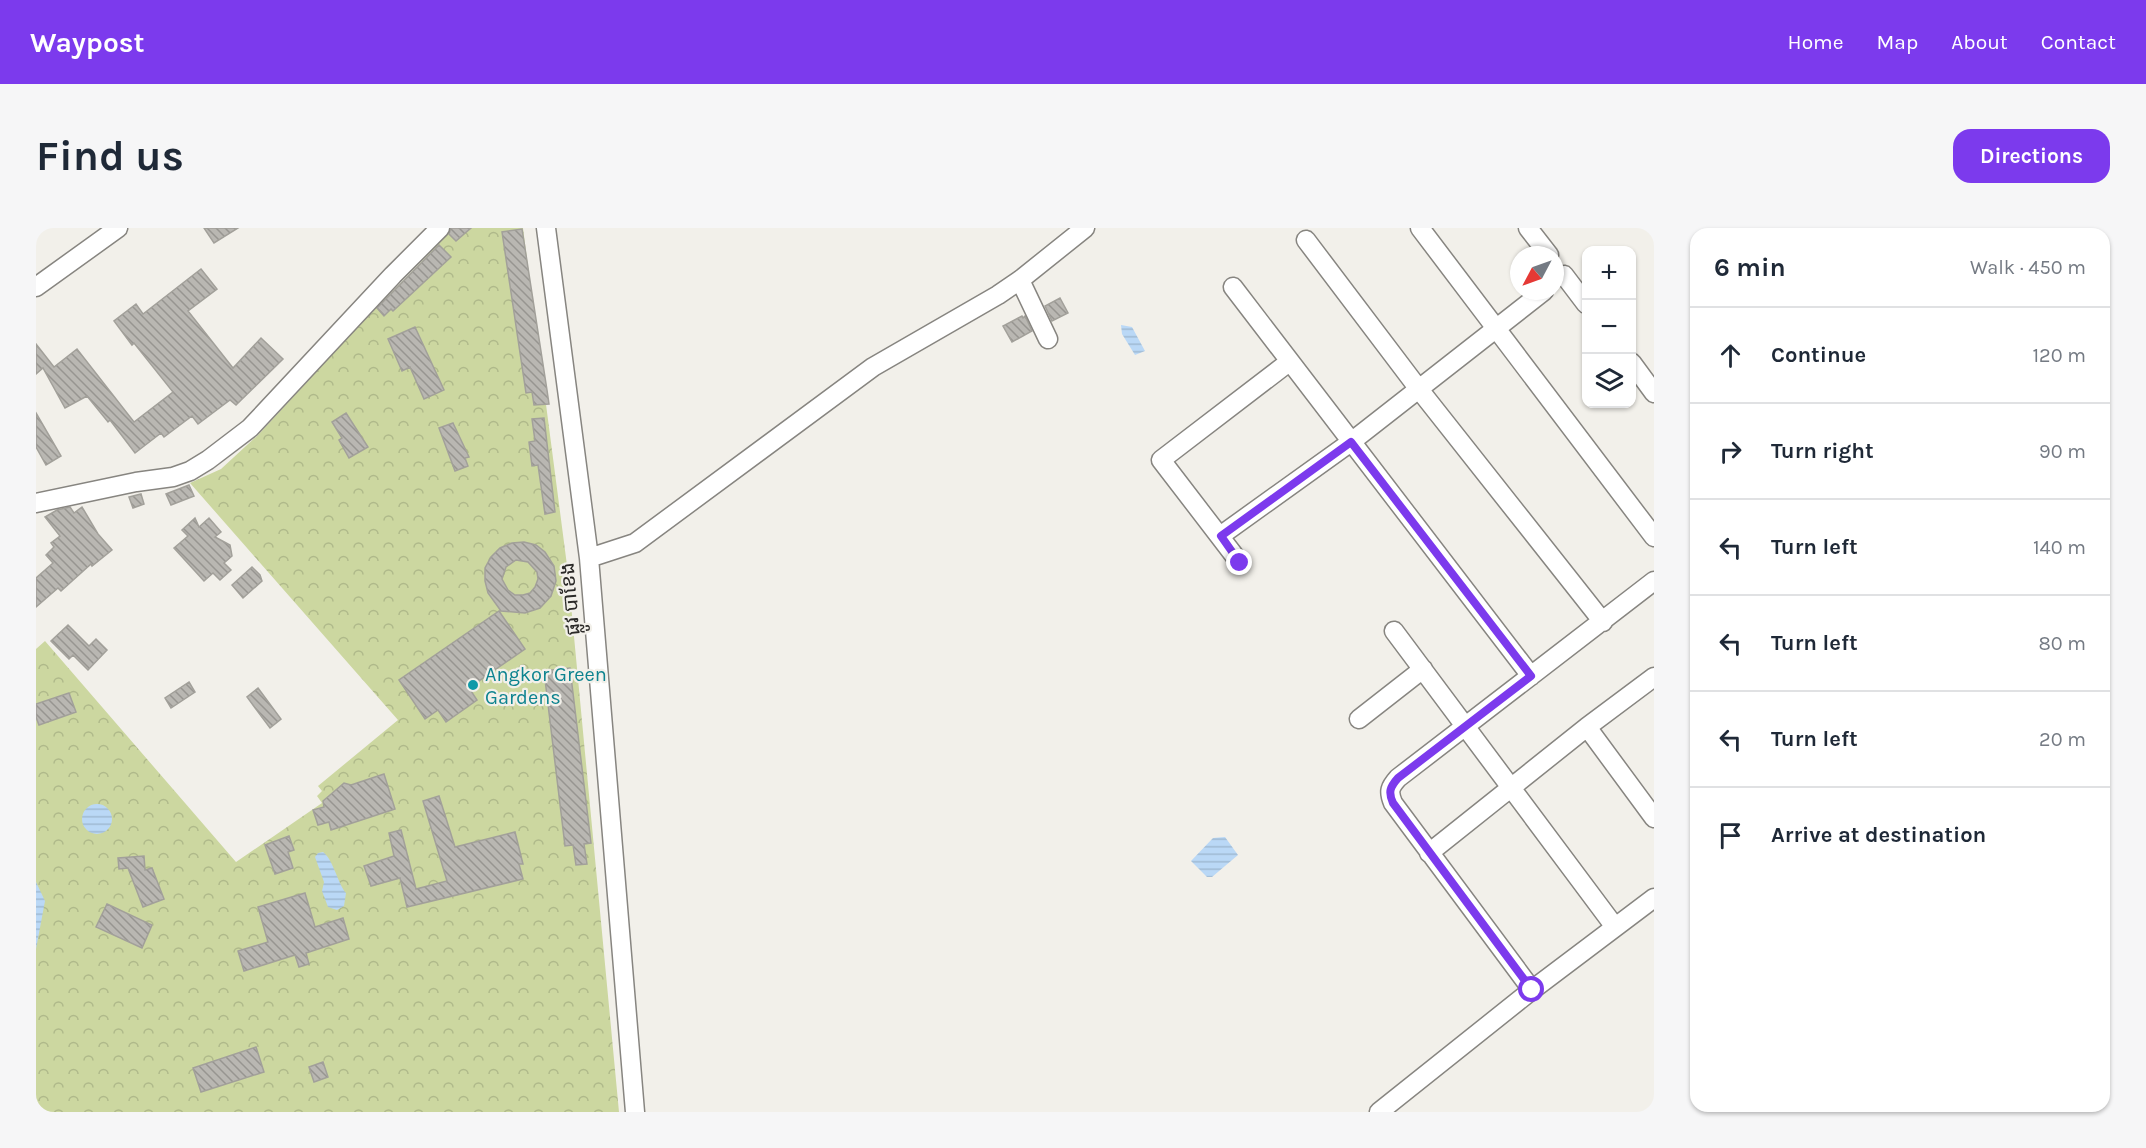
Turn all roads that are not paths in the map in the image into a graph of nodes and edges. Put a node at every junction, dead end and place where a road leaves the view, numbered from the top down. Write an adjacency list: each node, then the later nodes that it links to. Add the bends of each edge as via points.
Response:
1 (118, 228): 11 (street)
2 (440, 228): 22 (street, via 250,428 208,460 173,477)
3 (546, 228): 25 (street, ផ្លូវ បាខែង)
4 (1085, 228): 9 (street)
5 (1420, 228): 15 (street)
6 (1528, 228): 8 (street)
7 (1306, 240): 19 (street)
8 (1542, 246)
9 (1020, 280): 16 (street); 25 (street, via 873,367 635,543)
10 (1564, 280): 14 (street)
11 (36, 287)
12 (1233, 287): 17 (street)
13 (1532, 300): 15 (street)
14 (1583, 300)
15 (1495, 328): 19 (street); 24 (street)
16 (1048, 339)
17 (1289, 362): 21 (street); 23 (street, via 1161,460)
18 (1636, 368): 20 (street)
19 (1418, 388): 21 (street); 28 (street)
20 (1654, 393)
21 (1351, 442): 23 (street); 31 (street)
22 (36, 503)
23 (1221, 536): 26 (street)
24 (1654, 537)
25 (589, 558): 42 (street, ផ្លូវ បាខែង)
26 (1240, 563)
27 (1654, 581): 28 (street)
28 (1604, 622): 31 (street)
29 (1394, 631): 30 (street)
30 (1423, 669): 33 (street); 34 (street)
31 (1531, 676): 34 (street)
32 (1654, 677): 35 (street)
33 (1359, 719)
34 (1466, 725): 36 (street); 38 (street, via 1398,778 1390,789 1393,803)
35 (1587, 727): 36 (street); 37 (street)
36 (1510, 788): 38 (street); 40 (street)
37 (1654, 818)
38 (1429, 853): 41 (street)
39 (1654, 898): 40 (street)
40 (1615, 927): 41 (street)
41 (1532, 990): 43 (street)
42 (635, 1112)
43 (1379, 1112)

